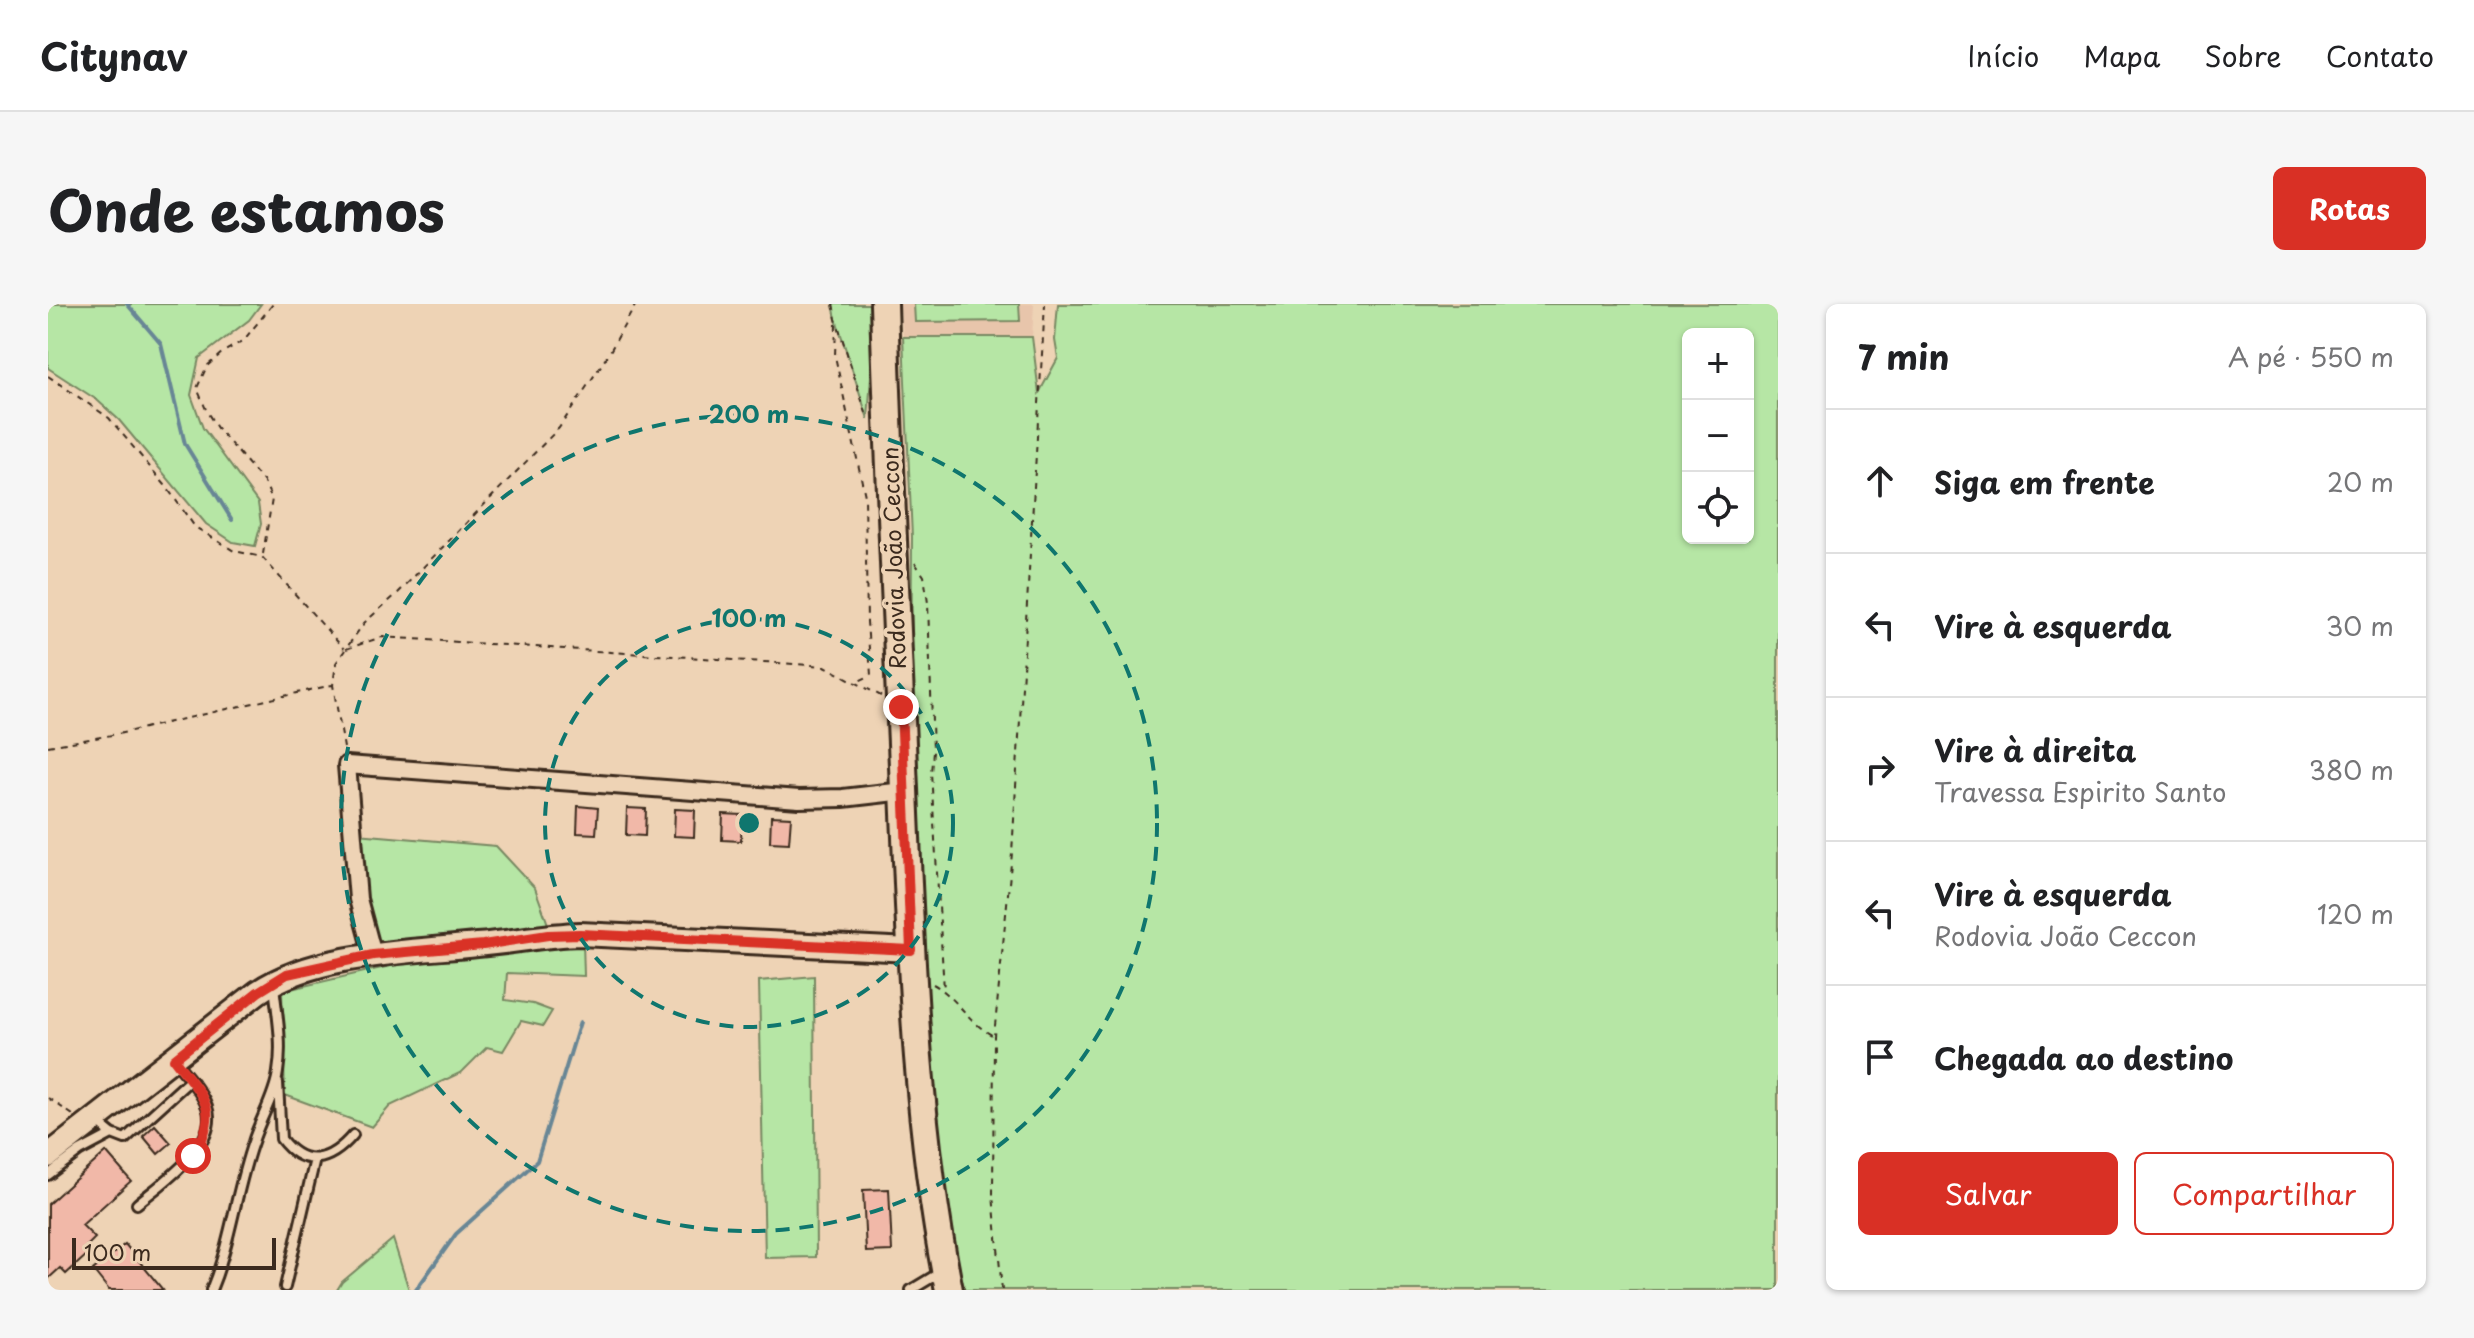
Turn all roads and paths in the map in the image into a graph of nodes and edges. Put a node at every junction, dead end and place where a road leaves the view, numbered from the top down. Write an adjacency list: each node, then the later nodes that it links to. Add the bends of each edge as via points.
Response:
1 (273, 304): 10 (path, via 243,341 207,366 197,388 217,428 264,482 272,499)
2 (636, 304): 11 (path, via 559,428 364,623)
3 (833, 304): 6 (path)
4 (884, 304): 9 (main road, Rodovia João Ceccon)
5 (1045, 304): 23 (path, via 1012,853)
6 (836, 319): 8 (path); 12 (path, via 835,356 865,496 871,675)
7 (48, 376): 10 (path, via 109,418 195,527 234,551)
8 (868, 419)
9 (894, 542): 14 (main road, Rodovia João Ceccon); 22 (path, via 924,576 928,603)
10 (262, 557): 11 (path)
11 (345, 650): 12 (path, via 382,637 398,638 825,666); 13 (path, via 336,663)
12 (856, 683): 14 (path)
13 (333, 685): 15 (path); 16 (path)
14 (901, 707): 17 (main road, Rodovia João Ceccon)
15 (48, 746)
16 (347, 765): 17 (street, via 799,799); 19 (street, via 358,899)
17 (904, 791): 18 (main road, Rodovia João Ceccon)
18 (911, 950): 19 (street, via 580,934); 34 (main road, Rodovia João Ceccon, via 930,1184)
19 (373, 955): 20 (street)
20 (274, 981): 24 (street); 25 (lane)
21 (928, 982): 22 (path)
22 (944, 990): 23 (path)
23 (994, 1036): 38 (path, via 993,1195)
24 (174, 1059): 26 (lane); 28 (street)
25 (278, 1074): 31 (lane, via 281,1139 299,1157); 36 (lane)
26 (190, 1080): 28 (lane, via 125,1139); 33 (lane, via 208,1110 204,1138 193,1156)
27 (48, 1098): 28 (path)
28 (98, 1126): 30 (street); 32 (lane, via 80,1151)
29 (353, 1135): 31 (lane, via 329,1156)
30 (48, 1156)
31 (315, 1159): 35 (lane)
32 (48, 1175)
33 (137, 1204)
34 (947, 1280): 37 (lane)
35 (285, 1287)
36 (211, 1290)
37 (911, 1290)
38 (1002, 1290)

